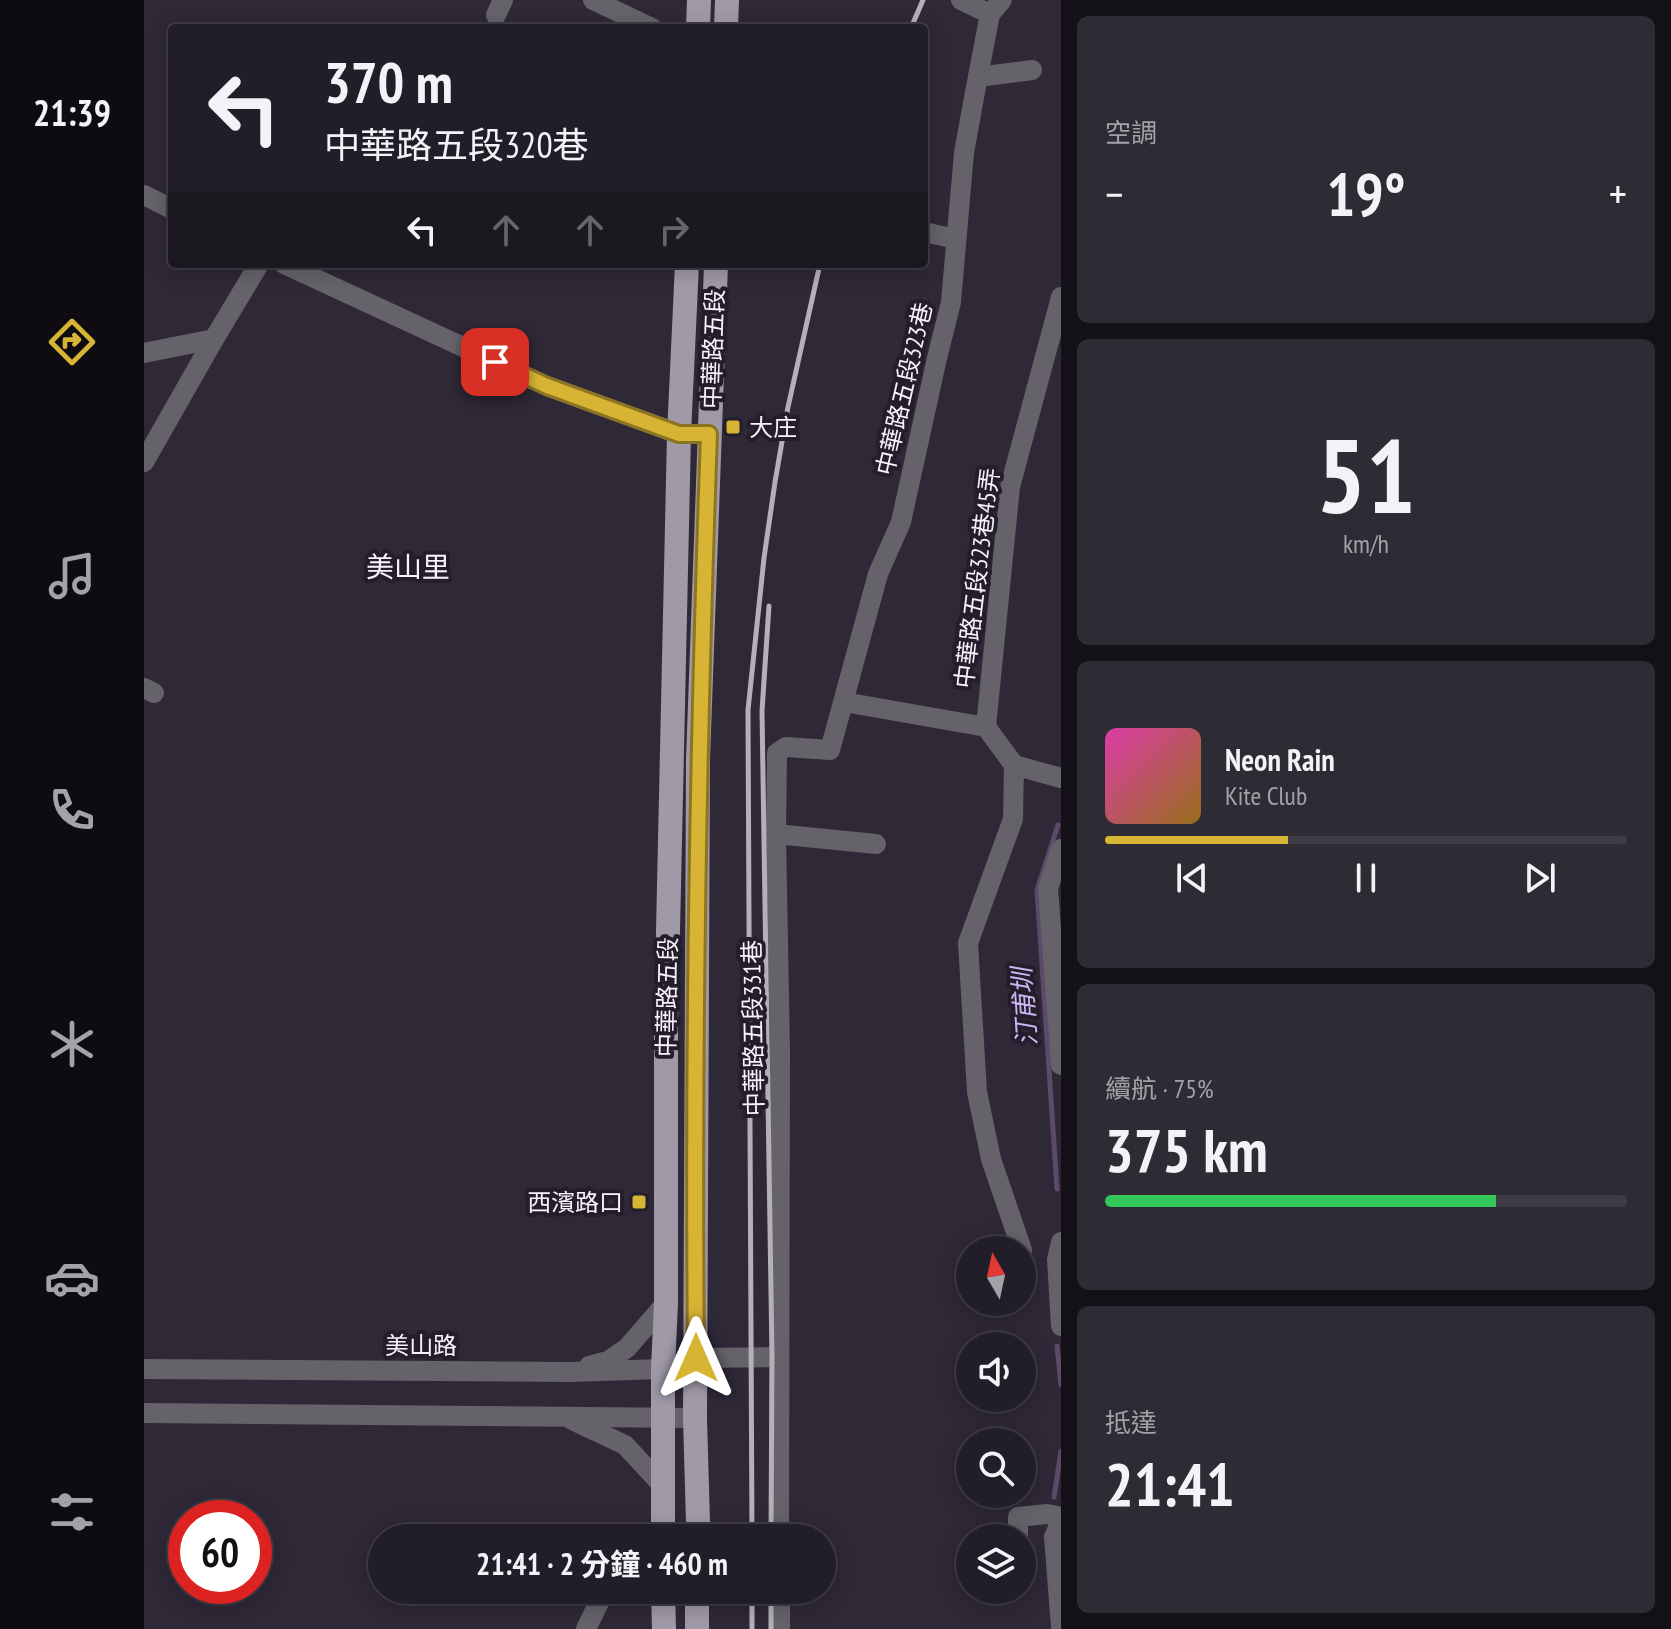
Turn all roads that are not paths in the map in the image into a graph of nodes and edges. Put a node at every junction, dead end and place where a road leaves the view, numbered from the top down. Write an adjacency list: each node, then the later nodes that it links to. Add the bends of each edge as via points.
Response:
1 (593, 0): 6 (street)
2 (699, 0): 7 (main road)
3 (727, 0): 8 (main road)
4 (961, 0): 5 (street, 中華路五段323巷)
5 (996, 7): 10 (street, 中華路五段323巷)
6 (644, 24)
7 (698, 24)
8 (726, 24)
9 (1032, 70): 10 (street)
10 (978, 77): 14 (street, 中華路五段323巷)
11 (144, 195): 12 (street)
12 (168, 207)
13 (928, 233): 14 (street)
14 (956, 239): 25 (street, 中華路五段323巷, via 951,302 901,522 878,574)
15 (257, 268): 20 (street)
16 (293, 268): 22 (street, via 547,386)
17 (687, 268): 22 (main road, 中華路五段)
18 (716, 268): 23 (main road, 中華路五段)
19 (1061, 297): 26 (street, 中華路五段323巷45弄, via 1010,487)
20 (214, 339): 21 (street); 24 (street)
21 (144, 353)
22 (679, 434): 23 (street); 34 (main road, 中華路五段)
23 (709, 434): 33 (main road, 中華路五段)
24 (144, 462)
25 (844, 702): 26 (street); 27 (street, 中華路五段323巷)
26 (986, 727): 28 (street)
27 (830, 750): 30 (street, 中華路五段331巷, via 786,747 777,753)
28 (1014, 765): 29 (street); 36 (street, via 1013,819 968,943 977,1092 991,1159)
29 (1061, 778)
30 (776, 834): 31 (street); 41 (street, 中華路五段331巷)
31 (876, 844)
32 (1061, 849): 35 (street, via 1048,888)
33 (696, 1020): 34 (street); 42 (main road, 中華路五段)
34 (666, 1021): 39 (main road, 中華路五段)
35 (1061, 1065)
36 (1017, 1236)
37 (1059, 1251): 38 (street); 40 (street)
38 (1036, 1256)
39 (666, 1303): 44 (main road, 中華路五段); 45 (street, via 627,1348 608,1361)
40 (1061, 1326)
41 (779, 1357): 42 (street); 54 (street, 中華路五段331巷)
42 (696, 1358): 44 (street, 美山路); 49 (main road, 中華路五段)
43 (144, 1369): 45 (street, 美山路)
44 (663, 1369): 45 (street, 美山路); 48 (main road, 中華路五段)
45 (570, 1372)
46 (144, 1413): 47 (street)
47 (565, 1417): 48 (street); 50 (street, via 625,1445)
48 (663, 1418): 49 (street); 50 (main road, 中華路五段)
49 (695, 1418): 53 (main road, 中華路五段)
50 (663, 1486): 52 (main road, 中華路五段)
51 (1061, 1519): 55 (street, via 1047,1514 1018,1517); 60 (street, via 1054,1537)
52 (662, 1524)
53 (698, 1524)
54 (779, 1524)
55 (1018, 1524)
56 (598, 1604): 61 (street)
57 (663, 1604): 62 (main road)
58 (697, 1604): 63 (main road)
59 (780, 1604): 64 (street)
60 (1061, 1627)
61 (586, 1629)
62 (664, 1629)
63 (697, 1629)
64 (780, 1629)

